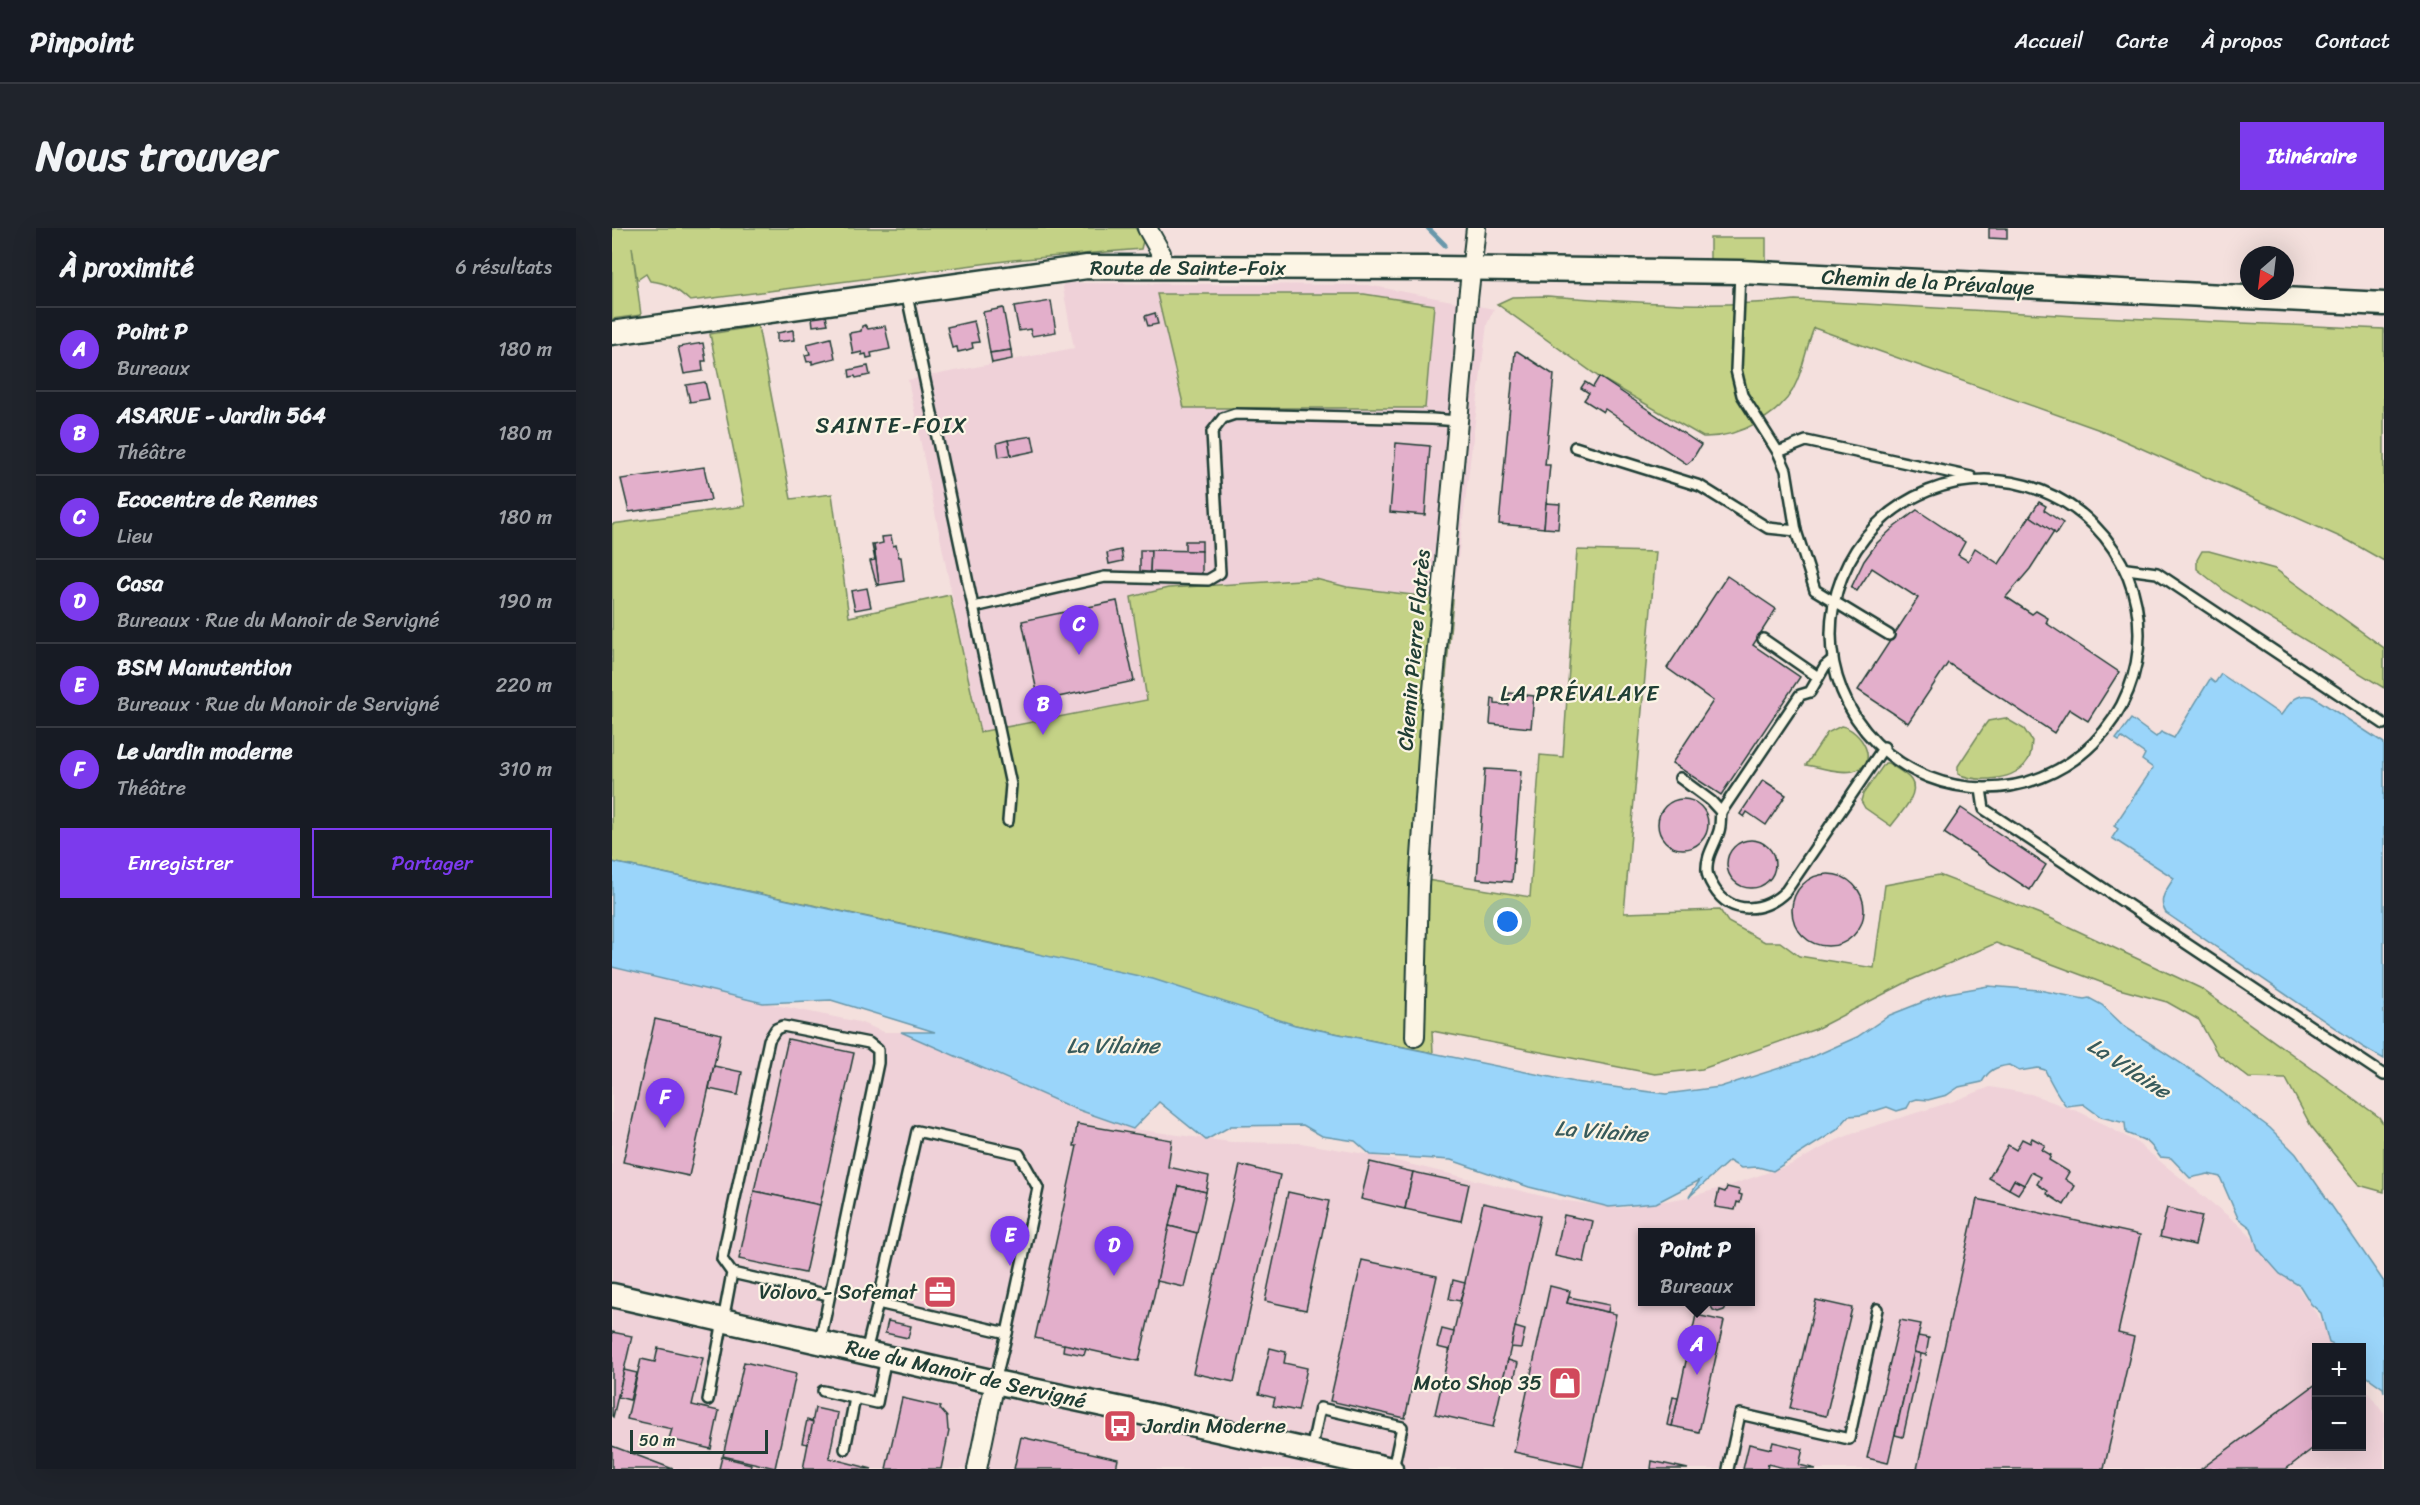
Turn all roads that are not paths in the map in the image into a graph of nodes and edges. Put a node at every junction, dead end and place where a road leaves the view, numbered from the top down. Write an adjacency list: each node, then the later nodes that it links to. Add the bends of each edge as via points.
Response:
1 (1148, 228): 4 (street, via 1161,253)
2 (1476, 228): 3 (street, Chemin Pierre Flatrès)
3 (1472, 268): 4 (street, Route de Sainte-Foix); 5 (street, Chemin de la Prévalaye); 9 (street, Chemin Pierre Flatrès)
4 (1162, 269): 6 (street, Route de Sainte-Foix, via 1087,267)
5 (1740, 272): 7 (street, Chemin de la Prévalaye); 11 (lane, via 1736,370 1742,395)
6 (906, 291): 8 (street, Route de Sainte-Foix); 16 (lane)
7 (2384, 304)
8 (612, 333)
9 (1458, 421): 16 (lane, via 1235,414 1223,418 1212,432 1221,573 1208,580 1105,577); 27 (street, Chemin Pierre Flatrès, via 1431,712 1419,886)
10 (1575, 447): 13 (lane, via 1700,486 1768,528)
11 (1778, 452): 12 (lane, via 1806,441); 13 (lane, via 1786,470)
12 (1976, 479): 14 (lane, via 2001,482 2060,502 2096,524 2116,547); 15 (lane, via 1942,486 1890,511 1869,530 1848,561)
13 (1796, 531): 15 (lane, via 1815,590)
14 (2127, 569): 21 (lane, via 2157,573); 24 (lane, via 2136,605 2137,656 2129,692 2118,717 2079,757 2048,775)
15 (1834, 601): 17 (lane); 19 (lane, via 1830,616)
16 (974, 607): 26 (lane, via 1011,785)
17 (1889, 635)
18 (1763, 639): 20 (lane)
19 (1831, 661): 20 (lane); 22 (lane, via 1855,716)
20 (1818, 677): 25 (lane, via 1810,692 1800,695)
21 (2384, 724)
22 (1884, 747): 24 (lane, via 1909,767 1949,785); 25 (lane, via 1786,891 1769,904 1756,909 1742,908 1719,896 1712,885 1707,861 1719,831)
23 (1680, 778): 25 (lane)
24 (1981, 789): 28 (lane, via 1984,809)
25 (1720, 812)
26 (1008, 821)
27 (1415, 1037)
28 (2384, 1075)
29 (732, 1273): 31 (lane); 31 (lane, via 722,1258 770,1040 776,1029 783,1026 869,1043 878,1050 879,1063); 34 (lane)
30 (612, 1295): 34 (street, Rue du Manoir de Servigné)
31 (829, 1295): 36 (lane)
32 (878, 1303): 35 (lane); 35 (lane, via 917,1131 1008,1152 1019,1155 1038,1188); 37 (lane)
33 (1877, 1309): 46 (lane, via 1849,1439 1740,1414)
34 (724, 1320): 36 (street, Rue du Manoir de Servigné); 41 (lane)
35 (1007, 1334): 38 (lane)
36 (820, 1342): 37 (street, Rue du Manoir de Servigné)
37 (876, 1354): 38 (street, Rue du Manoir de Servigné); 40 (lane, via 877,1403)
38 (995, 1382): 43 (street, Rue du Manoir de Servigné); 44 (street)
39 (823, 1391): 40 (lane)
40 (855, 1398): 42 (lane)
41 (708, 1400)
42 (845, 1449)
43 (1311, 1451): 45 (street, Rue du Manoir de Servigné); 45 (lane, via 1320,1408 1402,1427)
44 (977, 1469)
45 (1392, 1469)
46 (1728, 1469)

